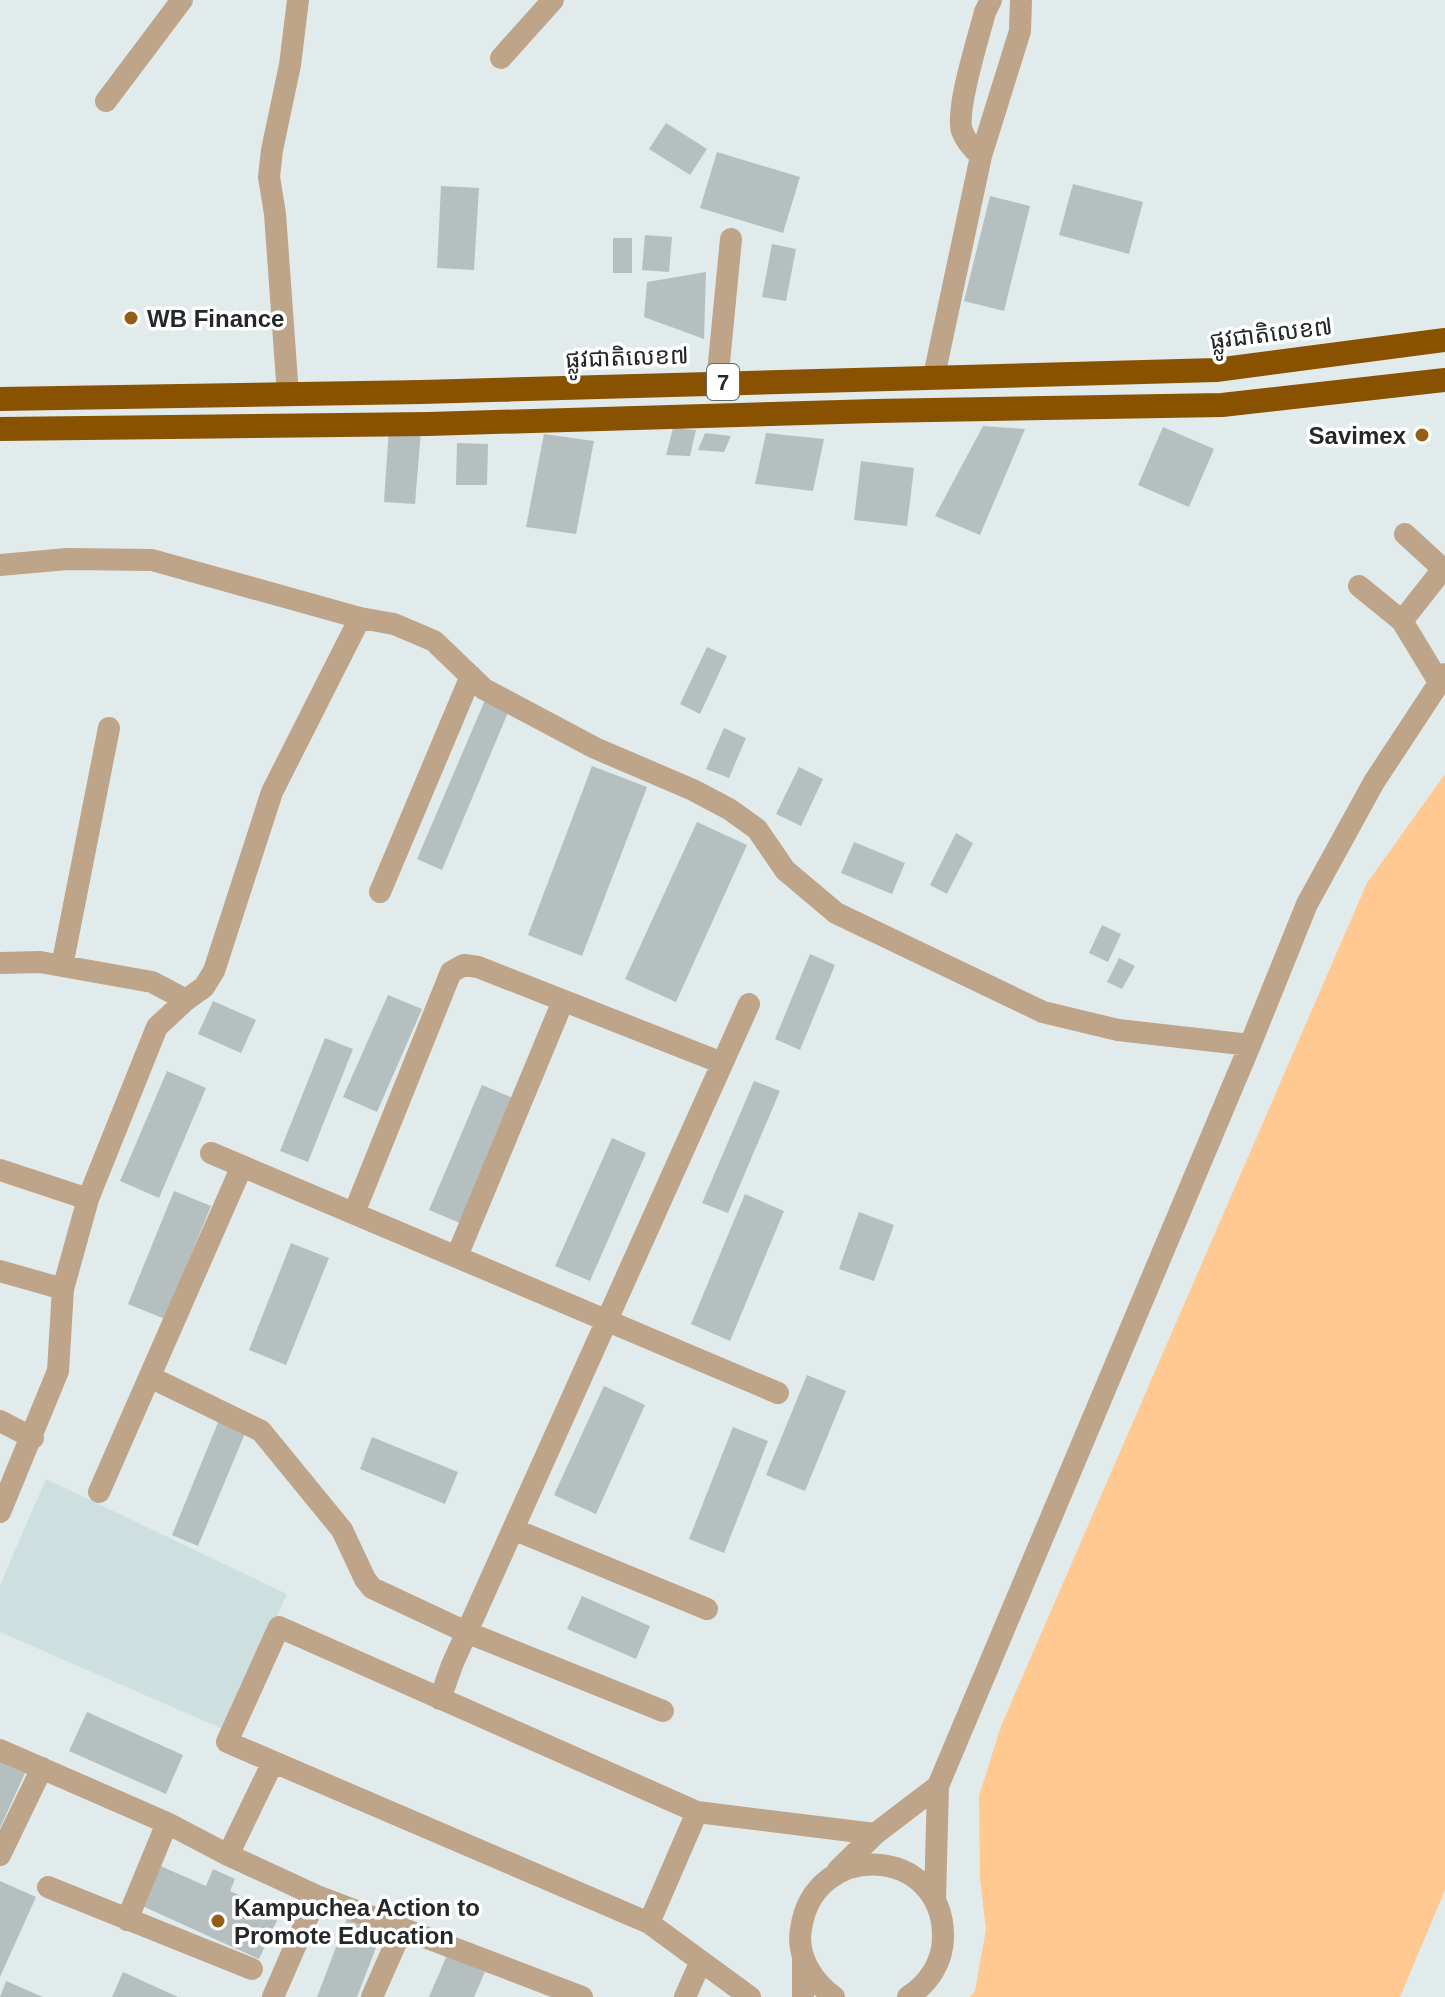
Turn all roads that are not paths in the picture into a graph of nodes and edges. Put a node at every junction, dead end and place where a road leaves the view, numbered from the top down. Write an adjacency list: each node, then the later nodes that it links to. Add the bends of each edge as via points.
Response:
1 (182, 0): 7 (street)
2 (298, 0): 17 (street, via 269,177)
3 (553, 0): 6 (street)
4 (991, 0): 8 (street, via 960,127)
5 (1021, 0): 8 (street, via 1020,31)
6 (501, 58)
7 (106, 101)
8 (981, 156): 12 (street)
9 (731, 239): 15 (street)
10 (1445, 340): 11 (highway, ផ្លូវជាតិលេខ៧ / 7)
11 (1216, 370): 12 (highway, ផ្លូវជាតិលេខ៧ / 7); 19 (highway)
12 (934, 376): 13 (highway, ផ្លូវជាតិលេខ៧ / 7)
13 (874, 377): 15 (highway, ផ្លូវជាតិលេខ៧ / 7); 20 (highway)
14 (1445, 380): 19 (highway, 7)
15 (717, 383): 16 (highway, ផ្លូវជាតិលេខ៧ / 7)
16 (422, 392): 17 (highway, ផ្លូវជាតិលេខ៧ / 7); 21 (highway)
17 (288, 395): 18 (highway, ផ្លូវជាតិលេខ៧ / 7)
18 (0, 399)
19 (1222, 405): 20 (highway, 7)
20 (875, 411): 21 (highway, 7)
21 (428, 424): 22 (highway, 7)
22 (0, 429)
23 (1405, 534): 25 (street)
24 (0, 565): 27 (street, via 152,560)
25 (1444, 570): 28 (street)
26 (1359, 586): 28 (street)
27 (360, 618): 29 (street, via 394,624 434,641); 35 (street, via 272,792 214,971)
28 (1402, 621): 30 (street)
29 (471, 676): 32 (street); 38 (street, via 484,689 595,748 729,809 757,829 785,870 836,913 1043,1012 1118,1030)
30 (1442, 678): 38 (street, via 1374,782 1307,904)
31 (109, 728): 34 (street)
32 (380, 892)
33 (0, 963): 34 (street)
34 (62, 966): 35 (street, via 152,982)
35 (186, 1000): 43 (street, via 157,1027)
36 (563, 1001): 39 (street); 44 (street, via 478,967 464,965 451,972); 45 (street)
37 (749, 1004): 39 (street)
38 (1250, 1045): 63 (street)
39 (722, 1063): 48 (street)
40 (211, 1153): 41 (street)
41 (242, 1166): 44 (street); 49 (street)
42 (0, 1170): 43 (street)
43 (88, 1199): 47 (street)
44 (354, 1213): 45 (street)
45 (457, 1256): 48 (street)
46 (0, 1271): 47 (street)
47 (63, 1289): 52 (street, via 58,1371)
48 (607, 1320): 50 (street); 55 (street)
49 (150, 1377): 53 (street); 57 (street, via 261,1431 342,1530 372,1588)
50 (778, 1393)
51 (0, 1421): 52 (street)
52 (33, 1438): 54 (street)
53 (99, 1492)
54 (0, 1512)
55 (513, 1529): 56 (street); 57 (street)
56 (707, 1609)
57 (466, 1632): 58 (street); 59 (street)
58 (440, 1699): 61 (street, via 279,1627 227,1742); 64 (street)
59 (663, 1711)
60 (0, 1750): 62 (street)
61 (273, 1762): 68 (street); 74 (street)
62 (42, 1768): 65 (street); 67 (street)
63 (938, 1786): 66 (street); 72 (street)
64 (697, 1812): 66 (street); 74 (street)
65 (167, 1823): 68 (street); 73 (street)
66 (875, 1834): 69 (street)
67 (0, 1855)
68 (228, 1855): 71 (street)
69 (834, 1874): 72 (street, via 879,1863 902,1869); 76 (street, via 804,1910)
70 (48, 1887): 73 (street)
71 (317, 1896): 75 (street); 79 (street)
72 (935, 1901): 86 (street, via 943,1923 943,1947 935,1969)
73 (127, 1920): 78 (street)
74 (649, 1923): 77 (street)
75 (402, 1929): 80 (street); 81 (street)
76 (803, 1958): 84 (street); 85 (street, via 814,1979)
77 (701, 1961): 82 (street); 83 (street)
78 (252, 1969)
79 (273, 1997)
80 (372, 1997)
81 (582, 1997)
82 (685, 1997)
83 (750, 1997)
84 (803, 1997)
85 (834, 1997)
86 (908, 1997)

